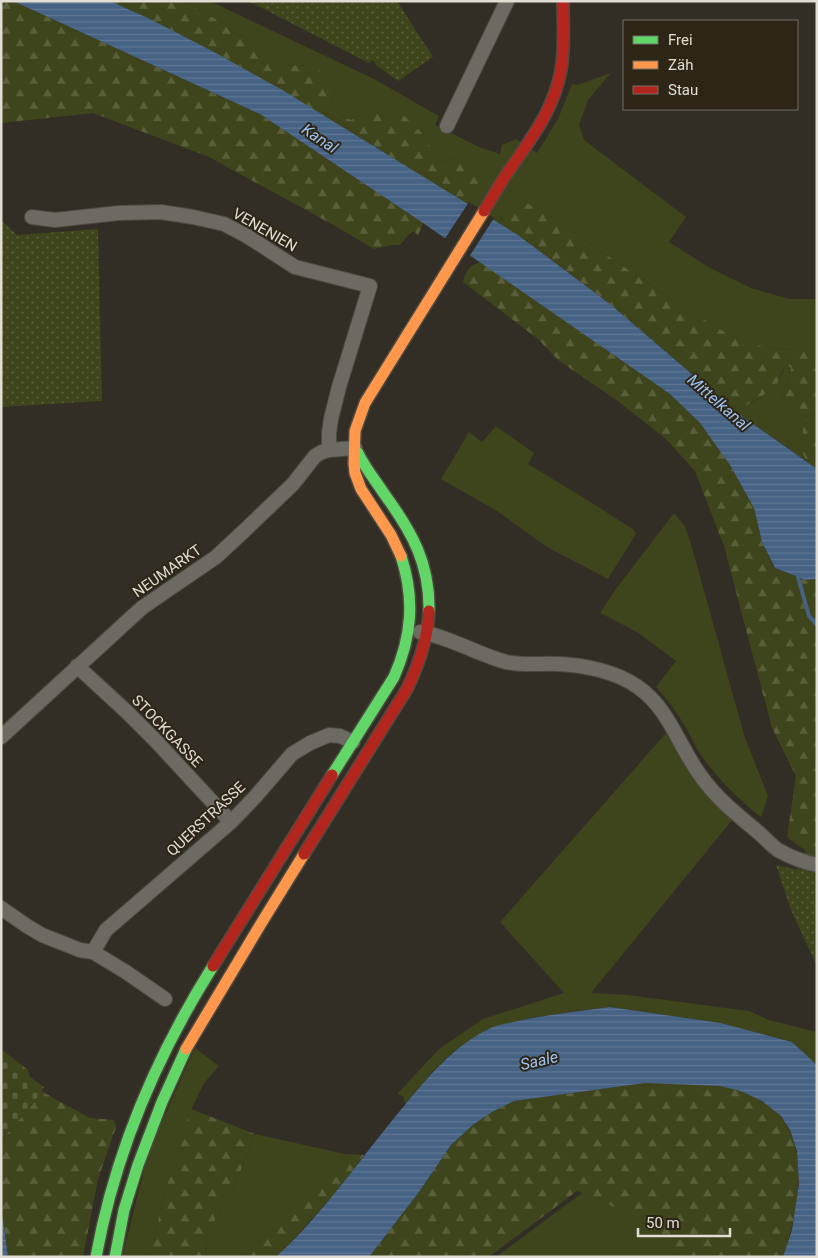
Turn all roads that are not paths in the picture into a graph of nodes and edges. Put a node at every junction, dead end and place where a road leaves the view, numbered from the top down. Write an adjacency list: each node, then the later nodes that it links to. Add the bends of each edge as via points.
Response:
1 (507, 1): 3 (street)
2 (563, 1): 5 (main road, via 562,69 551,106 365,402 355,432)
3 (447, 126)
4 (32, 217): 6 (street, VENENIEN, via 55,220 119,212 161,212 193,217 224,224 295,267 370,286 331,419)
5 (355, 448): 6 (street, NEUMARKT); 7 (main road, via 355,473 362,491 391,535 404,563 410,594); 8 (main road, via 416,544 427,585)
6 (329, 450): 9 (street, NEUMARKT, via 315,456 292,484 216,557 143,608)
7 (409, 630): 8 (street); 11 (main road, via 401,664)
8 (428, 633): 13 (street, via 504,662 580,666 619,677 638,687 669,720 704,782 727,807 777,849); 18 (main road, via 416,673 407,689 188,1046 138,1165 124,1210)
9 (77, 666): 10 (street, NEUMARKT); 12 (street, STOCKGASSE, via 127,712)
10 (1, 737)
11 (353, 742): 12 (street, QUERSTRASSE, via 329,735 292,754); 17 (main road, via 167,1047 119,1165)
12 (231, 822): 15 (street, QUERSTRASSE, via 106,930)
13 (817, 865)
14 (1, 908): 15 (street, via 42,935)
15 (93, 952): 16 (street)
16 (165, 1000)
17 (96, 1257)
18 (115, 1257)

